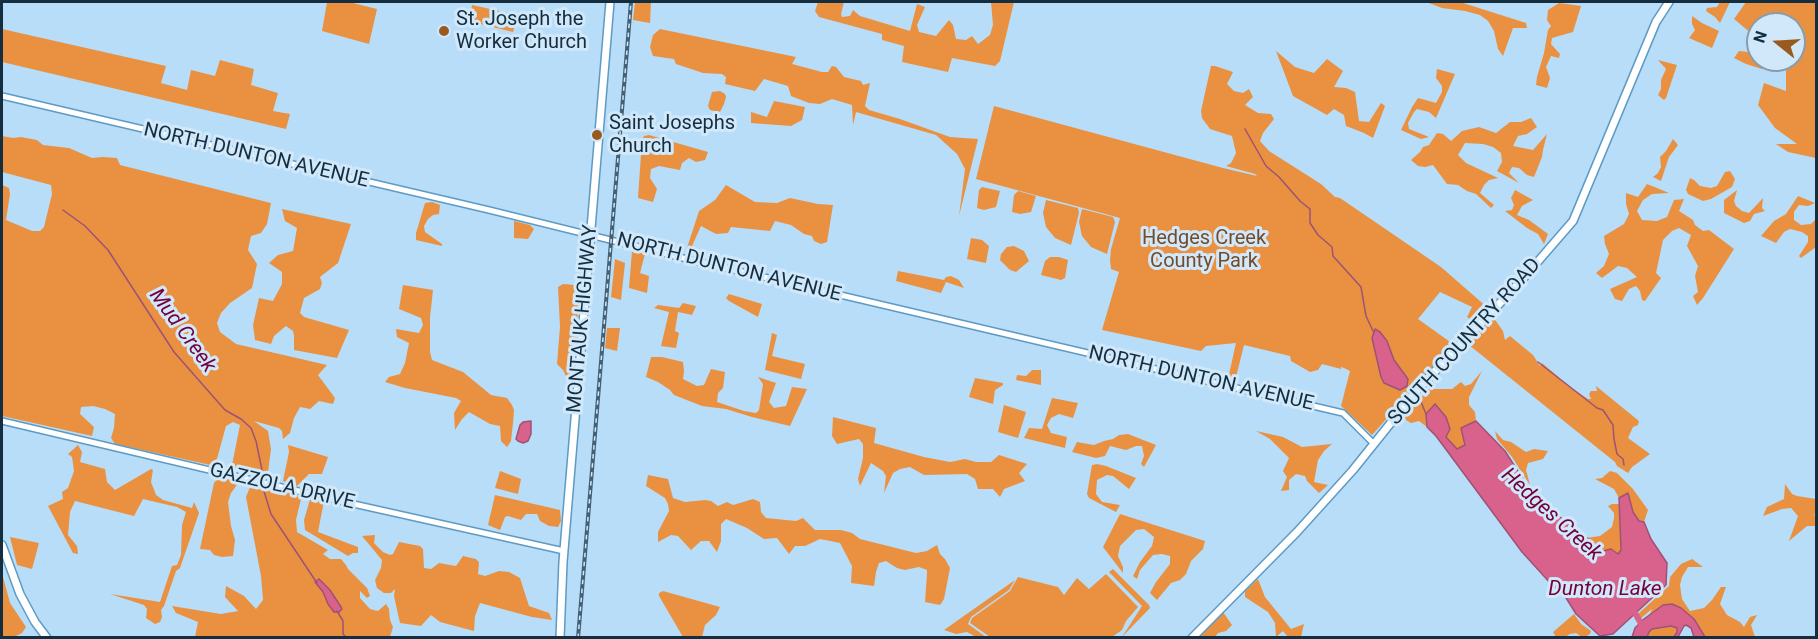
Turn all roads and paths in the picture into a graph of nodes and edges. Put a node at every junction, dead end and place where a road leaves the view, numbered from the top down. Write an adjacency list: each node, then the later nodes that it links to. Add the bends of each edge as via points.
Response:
1 (610, 2): 4 (main road, MONTAUK HIGHWAY)
2 (1669, 2): 6 (main road, SOUTH COUNTRY ROAD, via 1656,22 1573,221 1418,389)
3 (2, 96): 4 (street, NORTH DUNTON AVENUE)
4 (590, 235): 6 (street, NORTH DUNTON AVENUE, via 1343,413); 8 (main road, MONTAUK HIGHWAY)
5 (2, 421): 8 (street, GAZZOLA DRIVE)
6 (1374, 444): 11 (main road, SOUTH COUNTRY ROAD, via 1297,532)
7 (2, 545): 9 (main road, via 20,594)
8 (564, 551): 10 (main road, MONTAUK HIGHWAY)
9 (47, 638)
10 (560, 638)
11 (1192, 638)

